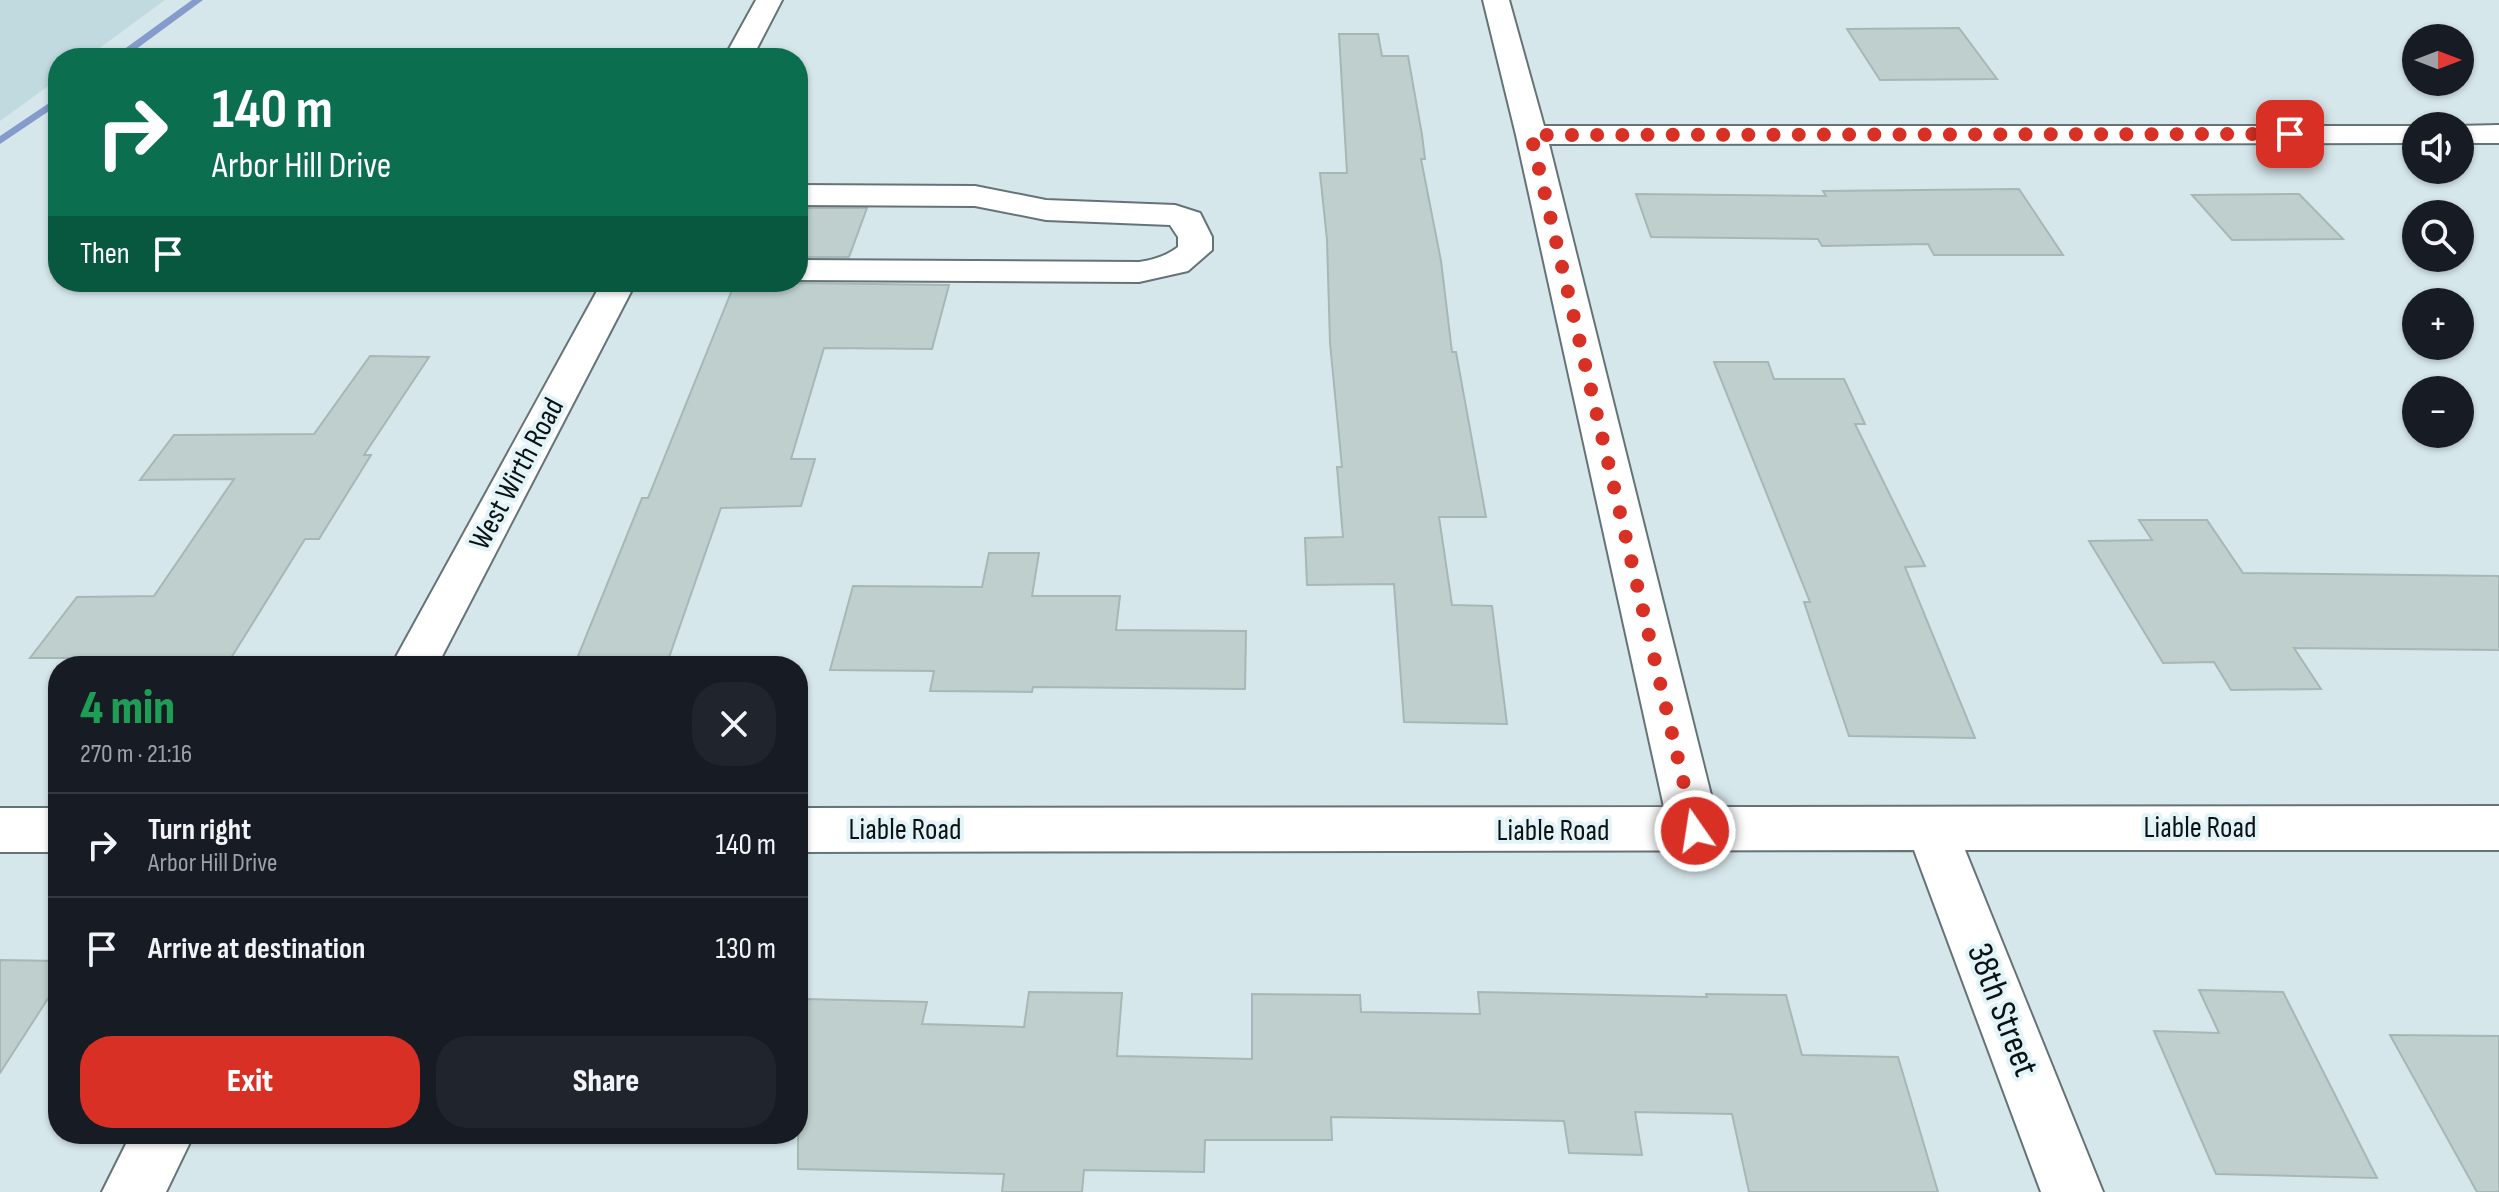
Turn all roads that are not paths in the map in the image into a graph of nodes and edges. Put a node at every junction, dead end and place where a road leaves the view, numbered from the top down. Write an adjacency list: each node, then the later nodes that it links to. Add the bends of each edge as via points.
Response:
1 (769, 0): 3 (street)
2 (1496, 0): 7 (street)
3 (743, 48)
4 (2402, 134): 7 (street)
5 (2474, 134): 6 (street)
6 (2499, 134)
7 (1531, 135): 17 (street)
8 (808, 195): 9 (street, via 975,196 1046,210 1175,215 1188,220 1195,250 1164,269 1139,272)
9 (808, 270)
10 (614, 292): 11 (street, West Wirth Road)
11 (419, 656)
12 (2499, 828): 13 (street, Liable Road)
13 (1931, 829): 17 (street, Liable Road); 20 (street, 38th Street)
14 (0, 830): 15 (street)
15 (48, 830)
16 (808, 830): 17 (street, Liable Road)
17 (1695, 831)
18 (159, 1144): 19 (street)
19 (133, 1192)
20 (2072, 1192)

